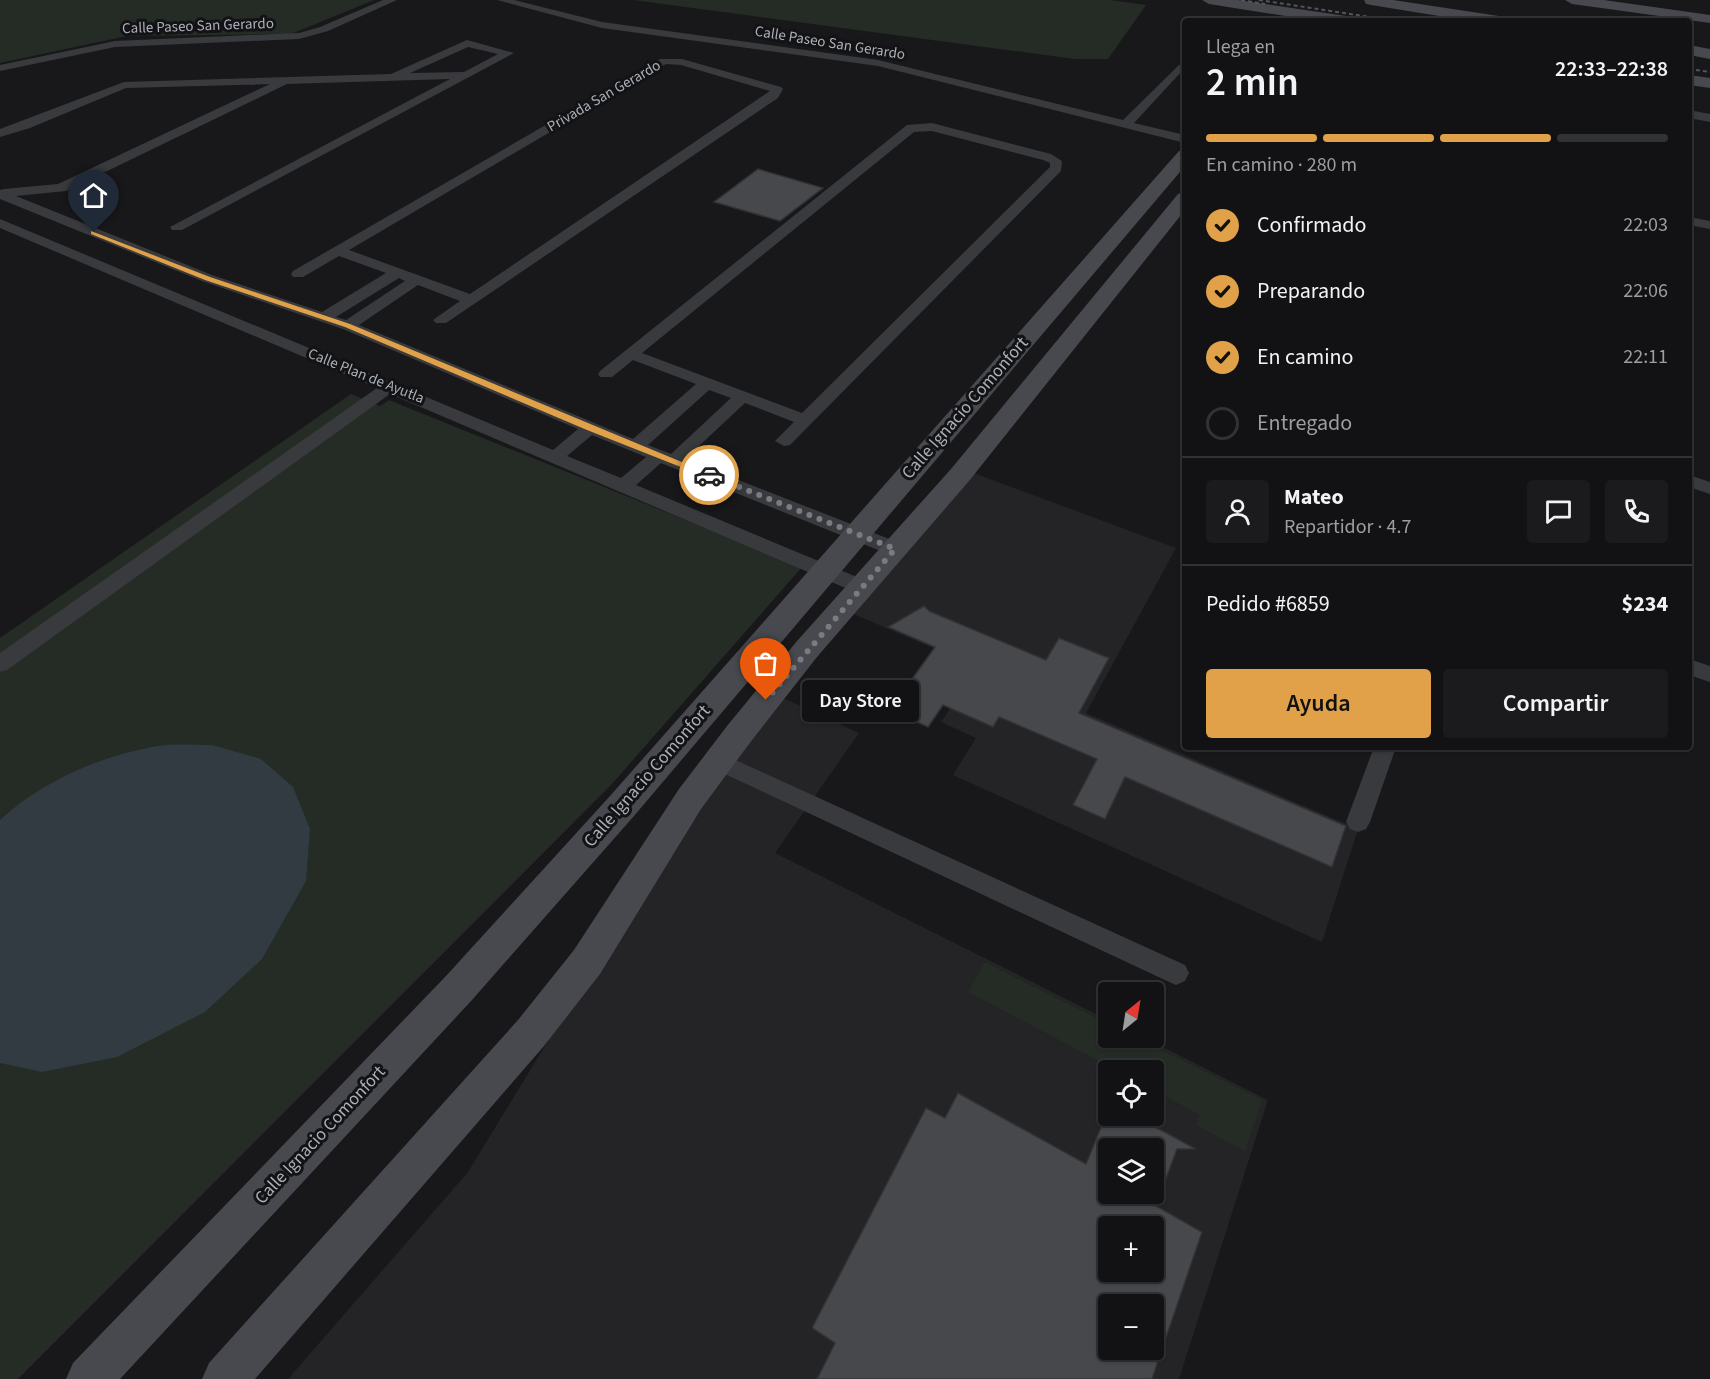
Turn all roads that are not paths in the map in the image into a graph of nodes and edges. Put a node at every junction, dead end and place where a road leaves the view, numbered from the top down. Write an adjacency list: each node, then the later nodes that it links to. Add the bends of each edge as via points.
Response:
1 (392, 0): 14 (street, Calle Paseo San Gerardo, via 299,36 115,44)
2 (502, 0): 23 (street, Calle Paseo San Gerardo, via 608,26 878,63)
3 (1339, 0): 9 (main road)
4 (1572, 0): 11 (main road)
5 (1203, 1): 7 (main road)
6 (1368, 6): 10 (main road)
7 (1299, 14): 8 (main road)
8 (1324, 18)
9 (1336, 18)
10 (1473, 18)
11 (1710, 19)
12 (1692, 51): 13 (main road)
13 (1710, 54)
14 (0, 68)
15 (1179, 68): 23 (street)
16 (467, 75): 17 (street); 17 (street, via 507,52 467,43); 34 (street)
17 (395, 76): 18 (street)
18 (288, 80): 24 (street, via 124,85); 27 (street)
19 (1692, 80): 20 (main road)
20 (1710, 83)
21 (1692, 115): 22 (street)
22 (1710, 118)
23 (1126, 124): 25 (street, Calle Paseo San Gerardo)
24 (0, 133)
25 (1182, 138)
26 (1182, 158): 61 (main road, Calle Ignacio Comonfort)
27 (61, 188): 28 (street); 30 (street)
28 (0, 194): 30 (street)
29 (1182, 202): 62 (main road, Calle Ignacio Comonfort)
30 (50, 214): 36 (street)
31 (1692, 221): 33 (street)
32 (0, 223): 41 (street, Calle Plan de Ayutla)
33 (1710, 225)
34 (177, 227)
35 (338, 251): 37 (street); 38 (street, Privada San Gerardo); 43 (street, Privada San Gerardo, via 664,61 681,62 777,89 774,96)
36 (180, 268): 39 (street); 41 (street)
37 (396, 273): 40 (street); 44 (street)
38 (298, 274)
39 (207, 278): 42 (street); 44 (street)
40 (416, 280): 43 (street); 46 (street)
41 (146, 286): 42 (street, Calle Plan de Ayutla)
42 (175, 298): 50 (street, Calle Plan de Ayutla)
43 (472, 300): 45 (street, Privada San Gerardo)
44 (325, 317): 46 (street)
45 (441, 320)
46 (348, 326): 53 (street)
47 (630, 354): 48 (street); 49 (street); 52 (street, via 911,128 932,127 1056,161 1056,168)
48 (606, 374)
49 (707, 383): 51 (street); 55 (street)
50 (391, 386): 56 (street, Calle Plan de Ayutla); 65 (street)
51 (742, 397): 52 (street); 57 (street)
52 (805, 420): 54 (street)
53 (590, 428): 55 (street); 56 (street)
54 (784, 441)
55 (636, 446): 57 (street)
56 (556, 456): 59 (street, Calle Plan de Ayutla)
57 (666, 458): 59 (street); 61 (street)
58 (1692, 482): 60 (street)
59 (625, 485): 63 (street, Calle Plan de Ayutla)
60 (1710, 489)
61 (856, 533): 62 (street); 63 (main road, Calle Ignacio Comonfort)
62 (895, 549): 64 (main road, Calle Ignacio Comonfort)
63 (824, 570): 64 (street, Calle Plan de Ayutla); 72 (main road, Calle Ignacio Comonfort, via 622,806 467,979)
64 (862, 587): 69 (main road, Calle Ignacio Comonfort)
65 (0, 664)
66 (1692, 668): 67 (street)
67 (1710, 674)
68 (1384, 750): 70 (street)
69 (718, 761): 71 (street); 73 (main road, Calle Ignacio Comonfort, via 587,962 531,1033)
70 (1358, 822)
71 (1176, 974)
72 (89, 1379)
73 (225, 1379)

